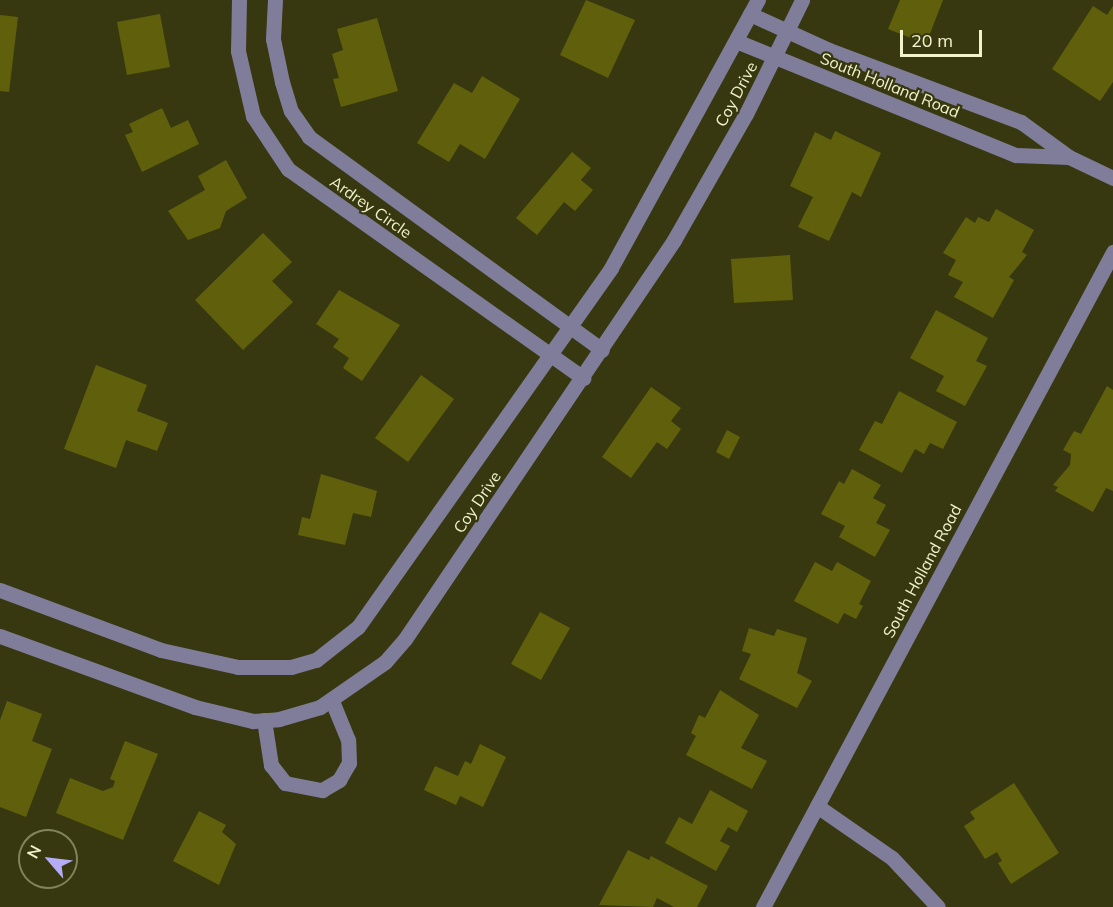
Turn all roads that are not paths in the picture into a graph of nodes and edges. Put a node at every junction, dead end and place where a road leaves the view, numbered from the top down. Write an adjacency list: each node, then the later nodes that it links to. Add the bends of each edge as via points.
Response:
1 (239, 0): 14 (street, Ardrey Circle, via 238,51 254,116 288,169)
2 (275, 0): 12 (street, Ardrey Circle, via 273,39 282,82 291,111 309,136)
3 (758, 0): 5 (street, Coy Drive)
4 (802, 0): 6 (street, Coy Drive)
5 (750, 14): 6 (street, South Holland Road); 7 (street, Coy Drive)
6 (789, 32): 8 (street, Coy Drive); 9 (street, South Holland Road, via 1021,123)
7 (736, 41): 8 (street, South Holland Road); 12 (street, Coy Drive, via 633,230)
8 (775, 59): 9 (street, South Holland Road, via 1016,155); 13 (street, Coy Drive, via 674,240)
9 (1069, 157): 10 (street, South Holland Road)
10 (1113, 178)
11 (1113, 252): 20 (street, South Holland Road)
12 (570, 327): 13 (street, Ardrey Circle); 14 (street, Coy Drive)
13 (602, 350): 15 (street, Coy Drive)
14 (550, 355): 15 (street, Ardrey Circle); 16 (street, Coy Drive, via 358,627 316,660 265,668 212,664 161,650)
15 (583, 378): 18 (street, Coy Drive, via 405,639 385,662)
16 (0, 590)
17 (0, 636): 19 (street, Coy Drive, via 206,711)
18 (332, 701): 19 (street, Coy Drive, via 304,714); 19 (street, via 348,740 349,763 339,780 322,790 285,783 271,765)
19 (264, 720)
20 (817, 807): 21 (street, South Holland Road); 22 (street, via 892,858)
21 (763, 907)
22 (938, 907)

